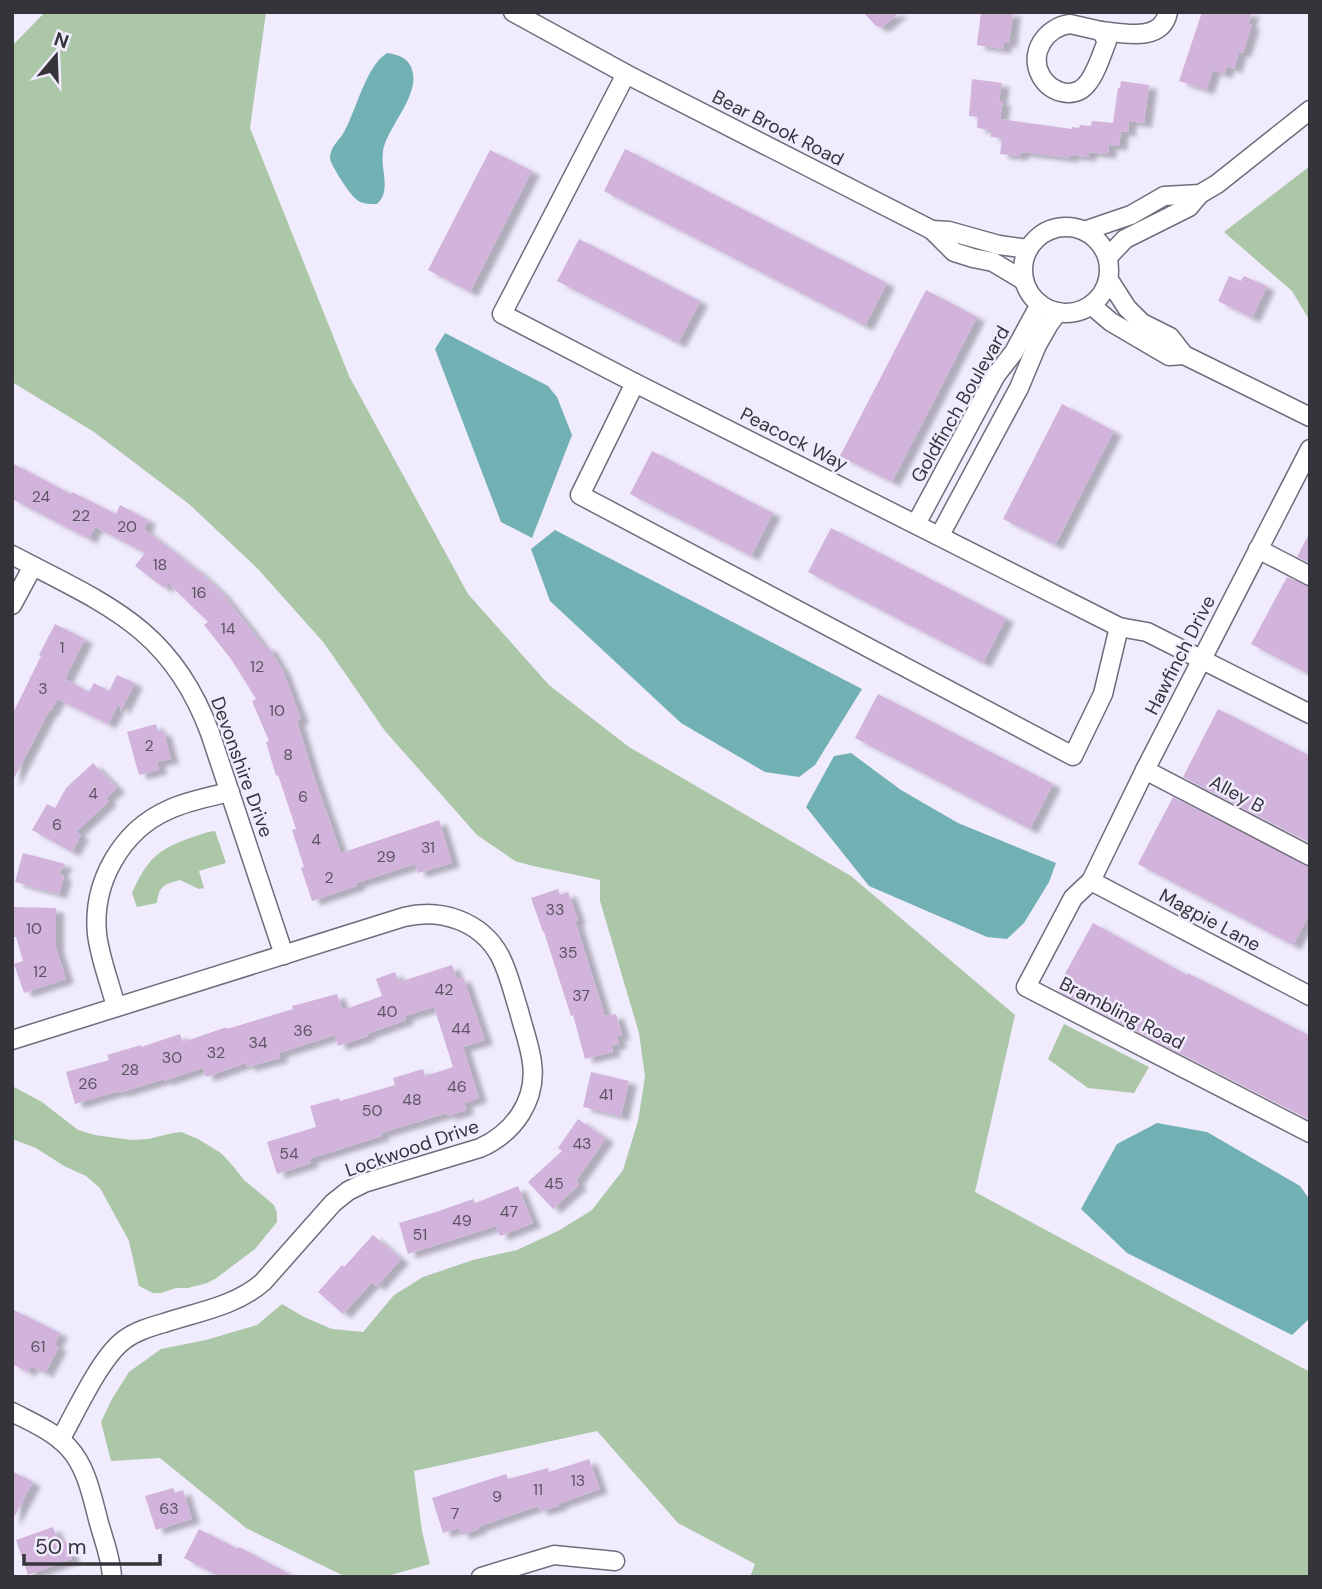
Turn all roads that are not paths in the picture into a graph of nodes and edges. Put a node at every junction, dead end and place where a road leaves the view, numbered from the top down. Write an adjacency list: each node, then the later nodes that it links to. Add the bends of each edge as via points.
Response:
1 (513, 12): 4 (street, Bear Brook Road)
2 (1168, 12): 3 (street, via 1160,28 1150,33)
3 (1101, 31)
4 (626, 74): 7 (street, Bear Brook Road); 17 (street, Peacock Way, via 502,314)
5 (1310, 110): 6 (street)
6 (1200, 194): 8 (street, via 1164,196 1131,215); 10 (street, via 1189,206 1125,239)
7 (932, 230): 9 (street); 11 (street, Bear Brook Road, via 954,252 993,262)
8 (1087, 230): 9 (street, via 1050,229); 10 (street)
9 (1028, 248): 11 (street, via 1022,262)
10 (1108, 257): 12 (street)
11 (1023, 279): 13 (street, Bear Brook Road)
12 (1109, 280): 14 (street); 16 (street, via 1142,323 1170,337)
13 (1040, 304): 15 (street, Bear Brook Road); 20 (street, Goldfinch Boulevard, via 1014,352 996,374)
14 (1091, 305): 15 (street); 16 (street, via 1169,356)
15 (1058, 313): 21 (street, Goldfinch Boulevard, via 1037,345 1020,388)
16 (1184, 355): 18 (street)
17 (635, 383): 20 (street, Peacock Way); 27 (street, via 580,495 1073,756 1103,694)
18 (1310, 417)
19 (1310, 449): 22 (street, Hawfinch Drive)
20 (916, 524): 21 (street, Peacock Way)
21 (940, 535): 27 (street, Peacock Way)
22 (1258, 549): 25 (street); 28 (street, Hawfinch Drive)
23 (12, 555): 24 (street, Devonshire Drive)
24 (33, 566): 26 (street); 31 (street, Devonshire Drive, via 116,610 166,655 199,705)
25 (1310, 576)
26 (12, 605)
27 (1119, 627): 28 (street, Peacock Way, via 1147,632)
28 (1202, 659): 29 (street, Peacock Way); 30 (street, Hawfinch Drive)
29 (1310, 714)
30 (1145, 769): 32 (street, Alley B); 33 (street, Hawfinch Drive)
31 (230, 792): 34 (street, Devonshire Drive); 36 (street, via 158,815 125,843 108,870 98,901 97,933)
32 (1310, 856)
33 (1091, 881): 35 (street, Magpie Lane); 38 (street, Brambling Road, via 1073,898 1026,987)
34 (284, 955): 36 (street, Lockwood Drive); 40 (street, Lockwood Drive, via 418,914 447,916 473,927 494,947 507,972 532,1063 526,1104 510,1128 487,1145 345,1193 263,1282 243,1297 126,1339 105,1361)
35 (1310, 996)
36 (116, 1007): 37 (street, Lockwood Drive)
37 (12, 1040)
38 (1310, 1133)
39 (12, 1412): 40 (street)
40 (60, 1440): 42 (street, via 84,1470)
41 (614, 1561): 43 (street, via 554,1555)
42 (117, 1574)
43 (481, 1577)

